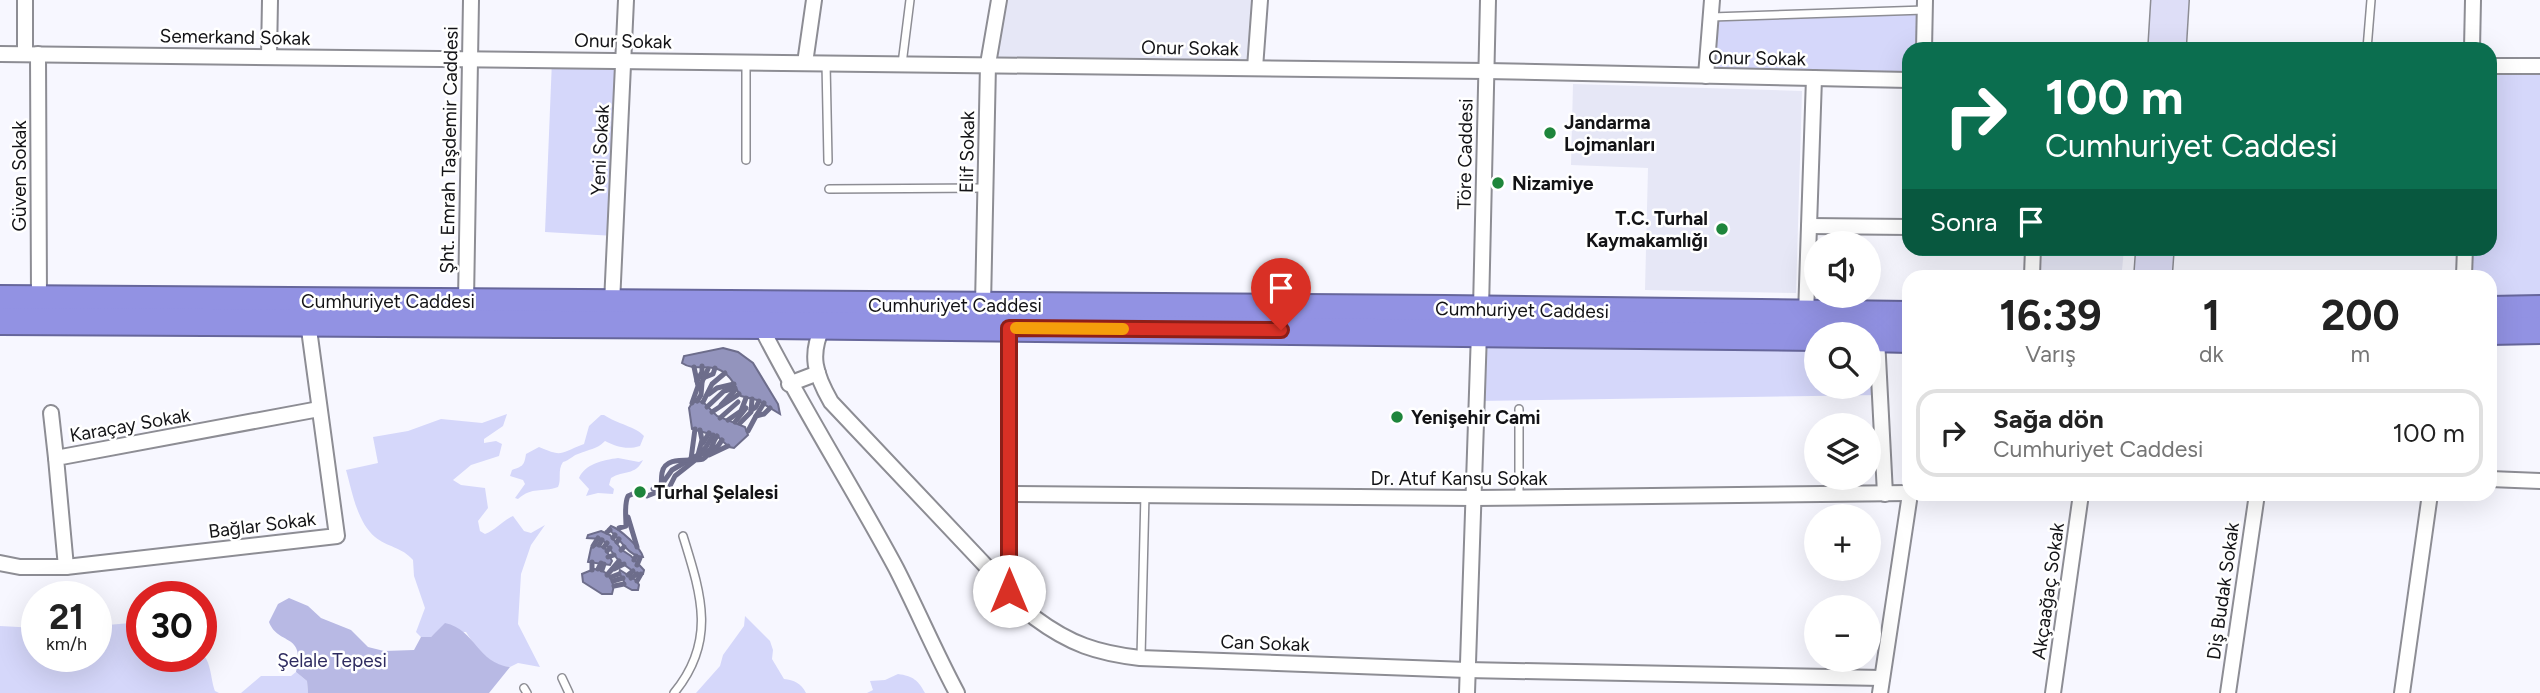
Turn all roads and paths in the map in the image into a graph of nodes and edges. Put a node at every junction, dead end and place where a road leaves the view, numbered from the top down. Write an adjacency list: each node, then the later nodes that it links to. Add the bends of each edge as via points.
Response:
1 (25, 0): 23 (street, Güven Sokak)
2 (270, 0): 24 (street)
3 (471, 0): 25 (street, Şht. Emrah Taşdemir Caddesi)
4 (626, 0): 26 (street, Yeni Sokak)
5 (814, 0): 28 (street)
6 (910, 0): 30 (lane)
7 (999, 0): 31 (street, Elif Sokak)
8 (1261, 0): 34 (street)
9 (1488, 0): 35 (street, Töre Caddesi)
10 (1712, 0): 16 (street)
11 (2162, 0): 18 (street)
12 (2178, 0): 19 (street)
13 (2371, 0): 20 (lane)
14 (2473, 0): 21 (street)
15 (1925, 5): 16 (lane); 17 (street)
16 (1711, 18): 36 (street)
17 (1924, 42)
18 (2160, 42)
19 (2175, 42)
20 (2368, 42)
21 (2472, 42)
22 (0, 54): 23 (street, Semerkand Sokak)
23 (32, 54): 24 (street, Semerkand Sokak); 46 (street, Güven Sokak)
24 (269, 56): 25 (street, Semerkand Sokak)
25 (470, 59): 26 (street, Onur Sokak); 47 (street, Şht. Emrah Taşdemir Caddesi)
26 (624, 61): 27 (street, Onur Sokak); 48 (street, Yeni Sokak)
27 (746, 62): 28 (street, Onur Sokak); 39 (lane)
28 (805, 63): 29 (street, Onur Sokak)
29 (826, 63): 30 (street, Onur Sokak); 40 (lane)
30 (902, 64): 31 (street, Onur Sokak)
31 (988, 64): 34 (street, Onur Sokak); 41 (street, Elif Sokak)
32 (2497, 66): 33 (street)
33 (2540, 66)
34 (1255, 68): 35 (street, Onur Sokak)
35 (1486, 71): 36 (street, Onur Sokak); 56 (street, Töre Caddesi)
36 (1706, 76): 37 (street, Onur Sokak)
37 (1814, 78): 38 (street, Onur Sokak); 43 (street)
38 (1902, 80)
39 (747, 160)
40 (828, 161)
41 (985, 188): 42 (lane); 49 (street, Elif Sokak)
42 (829, 189)
43 (1809, 226): 44 (street); 58 (street)
44 (1902, 227)
45 (0, 299): 46 (highway, Cumhuriyet Caddesi)
46 (39, 299): 47 (highway, Cumhuriyet Caddesi)
47 (466, 301): 48 (highway, Cumhuriyet Caddesi)
48 (611, 303): 52 (highway, Cumhuriyet Caddesi)
49 (983, 305): 53 (highway, Cumhuriyet Caddesi); 56 (highway, Cumhuriyet Caddesi)
50 (2540, 309): 51 (highway)
51 (2497, 310)
52 (759, 314): 53 (highway, Cumhuriyet Caddesi); 57 (highway, Cumhuriyet Caddesi); 67 (street)
53 (822, 315): 61 (highway, Cumhuriyet Caddesi); 66 (street, Can Sokak, via 814,348)
54 (1902, 316): 59 (highway, Cumhuriyet Caddesi)
55 (0, 321): 57 (highway, Cumhuriyet Caddesi)
56 (1480, 321): 60 (highway, Cumhuriyet Caddesi); 61 (highway, Cumhuriyet Caddesi); 79 (street, Töre Caddesi)
57 (308, 322): 70 (street, Bağlar Sokak)
58 (1811, 322)
59 (1847, 322)
60 (1804, 326)
61 (1009, 328): 76 (street)
62 (2540, 330): 63 (highway)
63 (2497, 331)
64 (1881, 338): 65 (highway)
65 (1902, 339)
66 (818, 373): 67 (street); 88 (street, Can Sokak, via 831,401 852,426)
67 (789, 384): 95 (street, via 896,569)
68 (1878, 399): 78 (street)
69 (1519, 409): 80 (lane)
70 (319, 410): 72 (street, Karaçay Sokak); 87 (street, Bağlar Sokak, via 337,536)
71 (51, 413): 72 (street)
72 (56, 458): 87 (street, Karaçay Sokak)
73 (2497, 479): 74 (street)
74 (2540, 481)
75 (1902, 493): 78 (street, Dr. Atuf Kansu Sokak)
76 (1009, 494): 77 (street, Dr. Atuf Kansu Sokak); 88 (street)
77 (1145, 494): 79 (street, Dr. Atuf Kansu Sokak); 89 (lane)
78 (1885, 494): 80 (street, Dr. Atuf Kansu Sokak)
79 (1474, 498): 80 (street, Dr. Atuf Kansu Sokak); 90 (street, Töre Caddesi)
80 (1519, 498)
81 (1909, 501): 92 (street)
82 (2080, 501): 98 (street, Akçaağaç Sokak)
83 (2256, 501): 99 (street, Diş Budak Sokak)
84 (2429, 501): 100 (street)
85 (683, 536): 94 (lane, via 699,587 702,635 692,665)
86 (0, 563): 87 (street, Bağlar Sokak)
87 (66, 567)
88 (1009, 591): 89 (street, Can Sokak, via 1057,634 1097,651)
89 (1141, 658): 90 (street, Can Sokak)
90 (1468, 670): 92 (street, Can Sokak); 96 (street, Töre Caddesi)
91 (562, 678): 93 (lane)
92 (1882, 678): 97 (street)
93 (569, 693)
94 (674, 693)
95 (957, 693)
96 (1467, 693)
97 (1880, 693)
98 (2053, 693)
99 (2228, 693)
100 (2402, 693)

